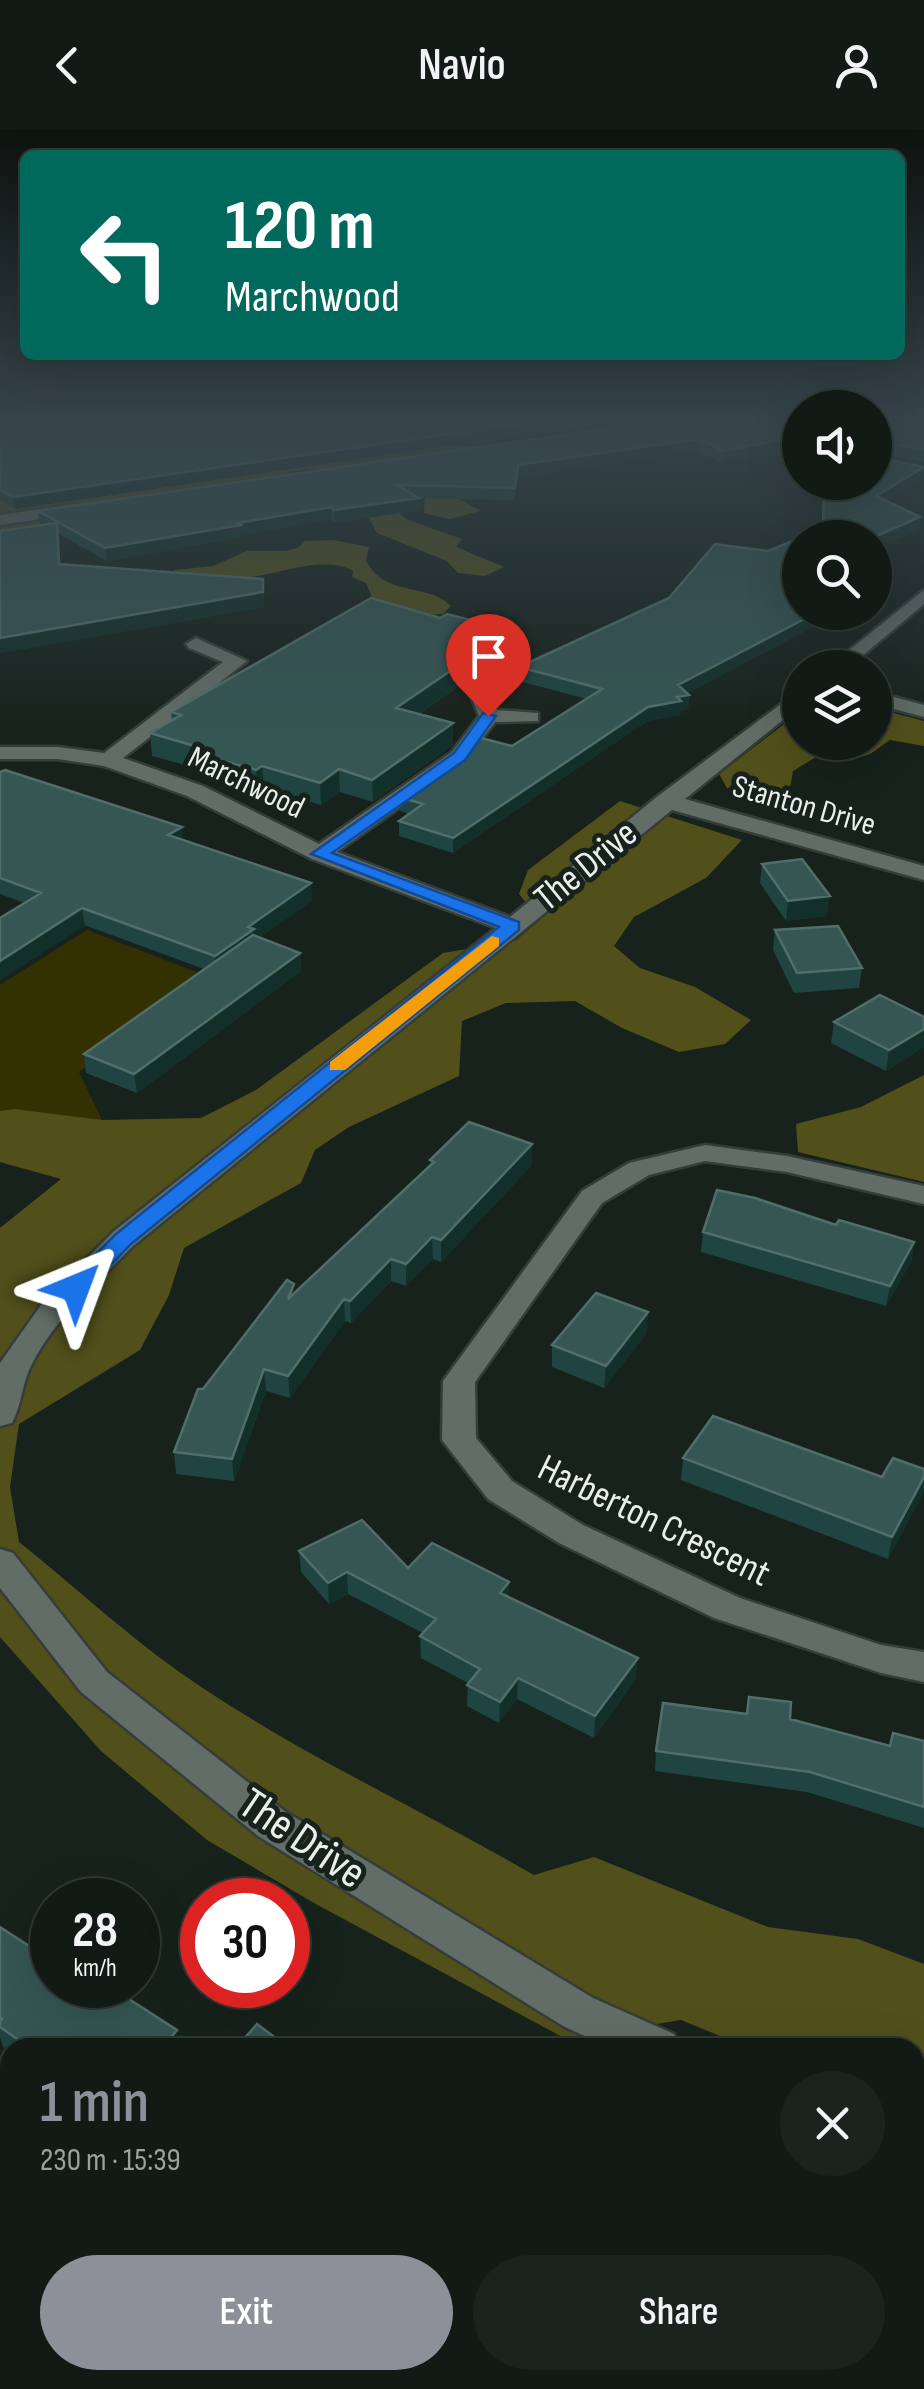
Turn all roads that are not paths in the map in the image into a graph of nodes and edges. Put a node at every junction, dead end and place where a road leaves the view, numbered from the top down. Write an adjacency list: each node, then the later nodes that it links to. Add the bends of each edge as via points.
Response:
1 (924, 595): 3 (street)
2 (196, 644): 11 (street, via 236,661)
3 (858, 650)
4 (474, 680): 8 (street)
5 (892, 703): 7 (street)
6 (782, 710): 12 (street, The Drive)
7 (924, 712)
8 (488, 716): 9 (street); 13 (street, via 460,756)
9 (530, 717)
10 (0, 753): 11 (street, Marchwood)
11 (108, 760): 13 (street, Marchwood, via 195,791)
12 (666, 801): 14 (street, Stanton Drive); 15 (street, The Drive)
13 (320, 854): 15 (street, Marchwood)
14 (924, 873)
15 (512, 926): 17 (street, The Drive, via 124,1239 52,1312 16,1364)
16 (924, 1195): 19 (street, Harberton Crescent, via 705,1153 640,1168 592,1197 459,1381 459,1440 500,1490 571,1534 726,1608 880,1659)
17 (0, 1415)
18 (0, 1562): 20 (street, The Drive, via 94,1682 272,1824 578,2012)
19 (924, 1666)
20 (636, 2038)

